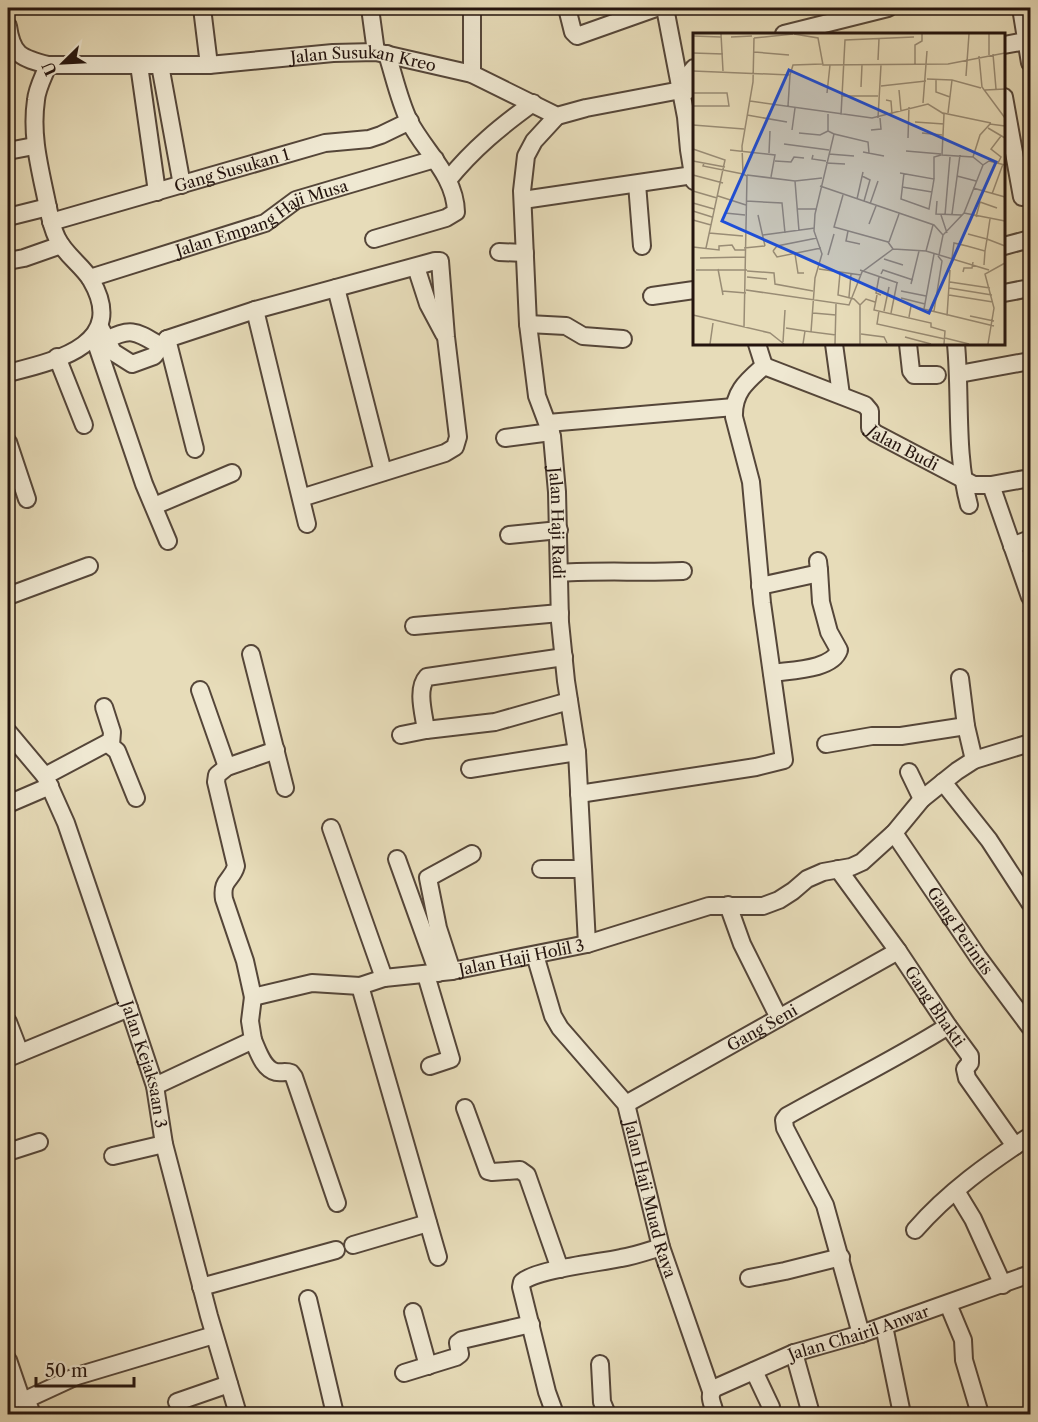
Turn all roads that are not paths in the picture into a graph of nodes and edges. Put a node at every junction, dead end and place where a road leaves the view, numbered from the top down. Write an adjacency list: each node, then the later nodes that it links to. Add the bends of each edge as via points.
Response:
1 (202, 8): 16 (street)
2 (370, 8): 13 (street)
3 (472, 8): 20 (street)
4 (567, 8): 5 (street, via 573,32 579,36)
5 (656, 8)
6 (665, 8): 21 (street)
7 (888, 8): 10 (street)
8 (1021, 8): 11 (street)
9 (8, 27): 14 (street, via 13,48 24,58)
10 (787, 33)
11 (1026, 40): 12 (street); 15 (street)
12 (1005, 45)
13 (382, 53): 16 (street, Jalan Susukan Kreo, via 333,53); 20 (street, Jalan Susukan Kreo); 26 (street)
14 (40, 63): 17 (street, Jalan Susukan Kreo); 27 (street)
15 (1030, 63)
16 (209, 64): 18 (street, Jalan Susukan Kreo)
17 (139, 65): 18 (street, Jalan Susukan Kreo); 35 (street)
18 (160, 65): 34 (street)
19 (693, 69): 25 (street, via 684,80)
20 (472, 74): 22 (street, Jalan Susukan Kreo)
21 (681, 90): 24 (street); 25 (street)
22 (533, 102): 24 (street, Jalan Susukan Kreo); 32 (street, via 495,130)
23 (1005, 103): 36 (street)
24 (556, 116): 37 (street, Jalan Haji Radi, via 526,156)
25 (691, 116): 29 (street)
26 (410, 122): 30 (street); 34 (street, Gang Susukan 1, via 369,139 325,143)
27 (34, 146): 28 (street); 38 (street)
28 (8, 151)
29 (693, 157)
30 (435, 159): 32 (street); 49 (street, Jalan Empang Haji Musa, via 296,200 265,223)
31 (693, 178): 33 (street)
32 (448, 180): 40 (street, via 456,212)
33 (637, 184): 37 (street); 43 (street)
34 (182, 185): 35 (street, Gang Susukan 1)
35 (157, 192): 38 (street, Gang Susukan 1)
36 (1022, 197)
37 (523, 200): 46 (street, Jalan Haji Radi)
38 (50, 214): 39 (street, Gang Susukan 1); 42 (street)
39 (8, 217)
40 (374, 239)
41 (1030, 239): 44 (street)
42 (61, 245): 47 (street); 49 (street)
43 (642, 246)
44 (1005, 246)
45 (499, 252): 46 (street)
46 (525, 254): 56 (street, Jalan Haji Radi)
47 (8, 261)
48 (416, 267): 50 (street); 58 (street, via 428,304); 58 (street, via 440,263)
49 (90, 278): 57 (street, via 102,317)
50 (336, 288): 55 (street); 78 (street)
51 (1030, 288): 53 (street)
52 (693, 290): 54 (street)
53 (1005, 293)
54 (652, 296)
55 (255, 310): 60 (street); 83 (street)
56 (528, 324): 59 (street, via 566,326 583,336); 74 (street, Jalan Haji Radi, via 537,396)
57 (100, 334): 60 (street, via 138,333); 60 (street, via 113,352 132,364 154,356); 65 (street); 86 (street)
58 (446, 338): 78 (street, via 457,444 445,453)
59 (622, 339)
60 (164, 343): 77 (street)
61 (757, 345): 67 (street)
62 (834, 345): 71 (street)
63 (908, 345): 70 (street, via 914,375)
64 (956, 345): 69 (street)
65 (57, 357): 68 (street); 73 (street)
66 (1030, 361): 69 (street)
67 (764, 366): 71 (street, Jalan Budi); 72 (street, via 743,385)
68 (8, 373)
69 (959, 374): 81 (street)
70 (937, 375)
71 (841, 395): 81 (street, Jalan Budi, via 868,408 869,424 875,433)
72 (734, 407): 74 (street); 96 (street, via 751,482)
73 (84, 425)
74 (549, 427): 75 (street); 88 (street, Jalan Haji Radi)
75 (505, 438)
76 (8, 442): 84 (street)
77 (195, 450)
78 (383, 472): 83 (street)
79 (232, 473): 86 (street)
80 (1030, 478): 82 (street, Jalan Budi)
81 (962, 479): 82 (street, Jalan Budi, via 974,485); 85 (street)
82 (991, 485): 92 (street)
83 (301, 498): 87 (street)
84 (27, 499)
85 (969, 505)
86 (154, 506): 91 (street)
87 (308, 524)
88 (559, 530): 89 (street); 95 (street, Jalan Haji Radi)
89 (509, 535)
90 (1030, 539): 92 (street)
91 (168, 541)
92 (1012, 546): 98 (street)
93 (89, 566): 97 (street)
94 (682, 571): 95 (street)
95 (561, 573): 99 (street, Jalan Haji Radi)
96 (760, 586): 103 (street); 103 (street, via 815,574 819,565 821,602 829,632 839,650 837,656 824,664)
97 (8, 596)
98 (1030, 597)
99 (560, 613): 100 (street); 102 (street, Jalan Haji Radi)
100 (414, 626)
101 (251, 654): 115 (street)
102 (564, 657): 106 (street, Jalan Haji Radi); 109 (street, via 427,676 422,683)
103 (772, 673): 124 (street, via 784,760)
104 (960, 678): 108 (street)
105 (200, 690): 118 (street)
106 (569, 701): 109 (street, via 495,722); 116 (street, Jalan Haji Radi)
107 (104, 707): 114 (street, via 112,732)
108 (966, 726): 113 (street); 117 (street)
109 (426, 730): 111 (street)
110 (8, 732): 121 (street, Jalan Kejaksaan 3)
111 (401, 735)
112 (1030, 743): 117 (street, Jalan Haji Holil 3)
113 (826, 744)
114 (111, 745): 121 (street, via 104,743); 125 (street, via 117,750)
115 (276, 750): 118 (street); 123 (street)
116 (577, 752): 119 (street); 124 (street, Jalan Haji Radi)
117 (974, 759): 122 (street, Jalan Haji Holil 3)
118 (227, 767): 143 (street, via 217,775 216,782 236,866 222,890)
119 (470, 770)
120 (909, 772): 126 (street)
121 (48, 781): 127 (street); 144 (street, Jalan Kejaksaan 3)
122 (943, 782): 126 (street, Jalan Haji Holil 3); 135 (street, via 989,840)
123 (285, 788)
124 (579, 794): 133 (street, Jalan Haji Radi)
125 (136, 798)
126 (922, 799): 129 (street, Jalan Haji Holil 3)
127 (8, 804)
128 (331, 828): 141 (street)
129 (894, 833): 134 (street, Jalan Haji Holil 3, via 861,862); 148 (street, Gang Perintis)
130 (472, 854): 140 (street, via 428,878 438,928)
131 (397, 859): 140 (street)
132 (541, 868): 133 (street)
133 (583, 869): 137 (street, Jalan Haji Radi)
134 (838, 869): 136 (street, Jalan Haji Holil 3, via 807,879 763,906); 138 (street, Gang Bhakti)
135 (1030, 903)
136 (728, 905): 137 (street, Jalan Haji Holil 3, via 685,912); 145 (street, via 742,944)
137 (587, 944): 139 (street, Jalan Haji Holil 3)
138 (898, 951): 145 (street, Gang Seni); 147 (street, Gang Bhakti)
139 (535, 955): 140 (street, Jalan Haji Holil 3); 153 (street, Jalan Haji Muad Raya, via 560,1028)
140 (439, 973): 141 (street, Jalan Haji Holil 3); 151 (street, via 451,1059)
141 (384, 978): 142 (street, Jalan Haji Holil 3)
142 (360, 986): 143 (street, Jalan Haji Holil 3, via 312,983); 163 (street)
143 (253, 997): 149 (street)
144 (129, 1008): 150 (street); 152 (street, Jalan Kejaksaan 3)
145 (779, 1018): 153 (street, Gang Seni)
146 (8, 1022): 150 (street)
147 (948, 1026): 158 (street, Gang Bhakti, via 970,1056 965,1069 967,1078); 169 (street, via 787,1116 783,1124 825,1205)
148 (1030, 1027)
149 (253, 1040): 152 (street); 162 (street, via 269,1068 294,1077)
150 (14, 1055)
151 (430, 1065)
152 (155, 1086): 157 (street, Jalan Kejaksaan 3)
153 (626, 1104): 166 (street, Jalan Haji Muad Raya)
154 (465, 1108): 170 (street, via 488,1171 514,1169 527,1175)
155 (1030, 1136): 158 (street)
156 (39, 1142): 159 (street)
157 (164, 1144): 160 (street); 174 (street, Jalan Kejaksaan 3)
158 (1015, 1146): 161 (street)
159 (8, 1152)
160 (113, 1156)
161 (956, 1191): 164 (street); 173 (street)
162 (337, 1203)
163 (428, 1223): 165 (street); 168 (street)
164 (915, 1230)
165 (353, 1245)
166 (661, 1247): 170 (street); 189 (street, Jalan Haji Muad Raya)
167 (336, 1250): 174 (street)
168 (438, 1257)
169 (841, 1257): 172 (street); 180 (street)
170 (561, 1269): 178 (street, via 522,1282)
171 (1030, 1274): 173 (street, Jalan Chairil Anwar)
172 (749, 1278)
173 (1003, 1285): 176 (street, Jalan Chairil Anwar)
174 (201, 1287): 181 (street, Jalan Kejaksaan 3)
175 (308, 1299): 194 (street)
176 (948, 1304): 179 (street, Jalan Chairil Anwar); 200 (street, via 963,1340 963,1360)
177 (413, 1312): 185 (street)
178 (531, 1324): 185 (street, via 462,1340 458,1343 459,1356); 195 (street)
179 (884, 1326): 180 (street, Jalan Chairil Anwar); 199 (street)
180 (861, 1334): 182 (street, Jalan Chairil Anwar)
181 (214, 1335): 188 (street, Jalan Kejaksaan 3); 191 (street, via 77,1376)
182 (794, 1353): 186 (street, Jalan Chairil Anwar); 198 (street)
183 (8, 1360): 191 (street)
184 (600, 1364): 196 (street, via 602,1402)
185 (428, 1366): 187 (street)
186 (754, 1371): 189 (street, Jalan Chairil Anwar); 192 (street)
187 (404, 1373)
188 (228, 1384): 190 (street); 193 (street, Jalan Kejaksaan 3)
189 (711, 1391): 197 (street)
190 (177, 1402)
191 (22, 1404)
192 (771, 1407)
193 (238, 1414)
194 (335, 1414)
195 (555, 1414)
196 (607, 1414)
197 (715, 1414)
198 (811, 1414)
199 (902, 1414)
200 (980, 1414)

